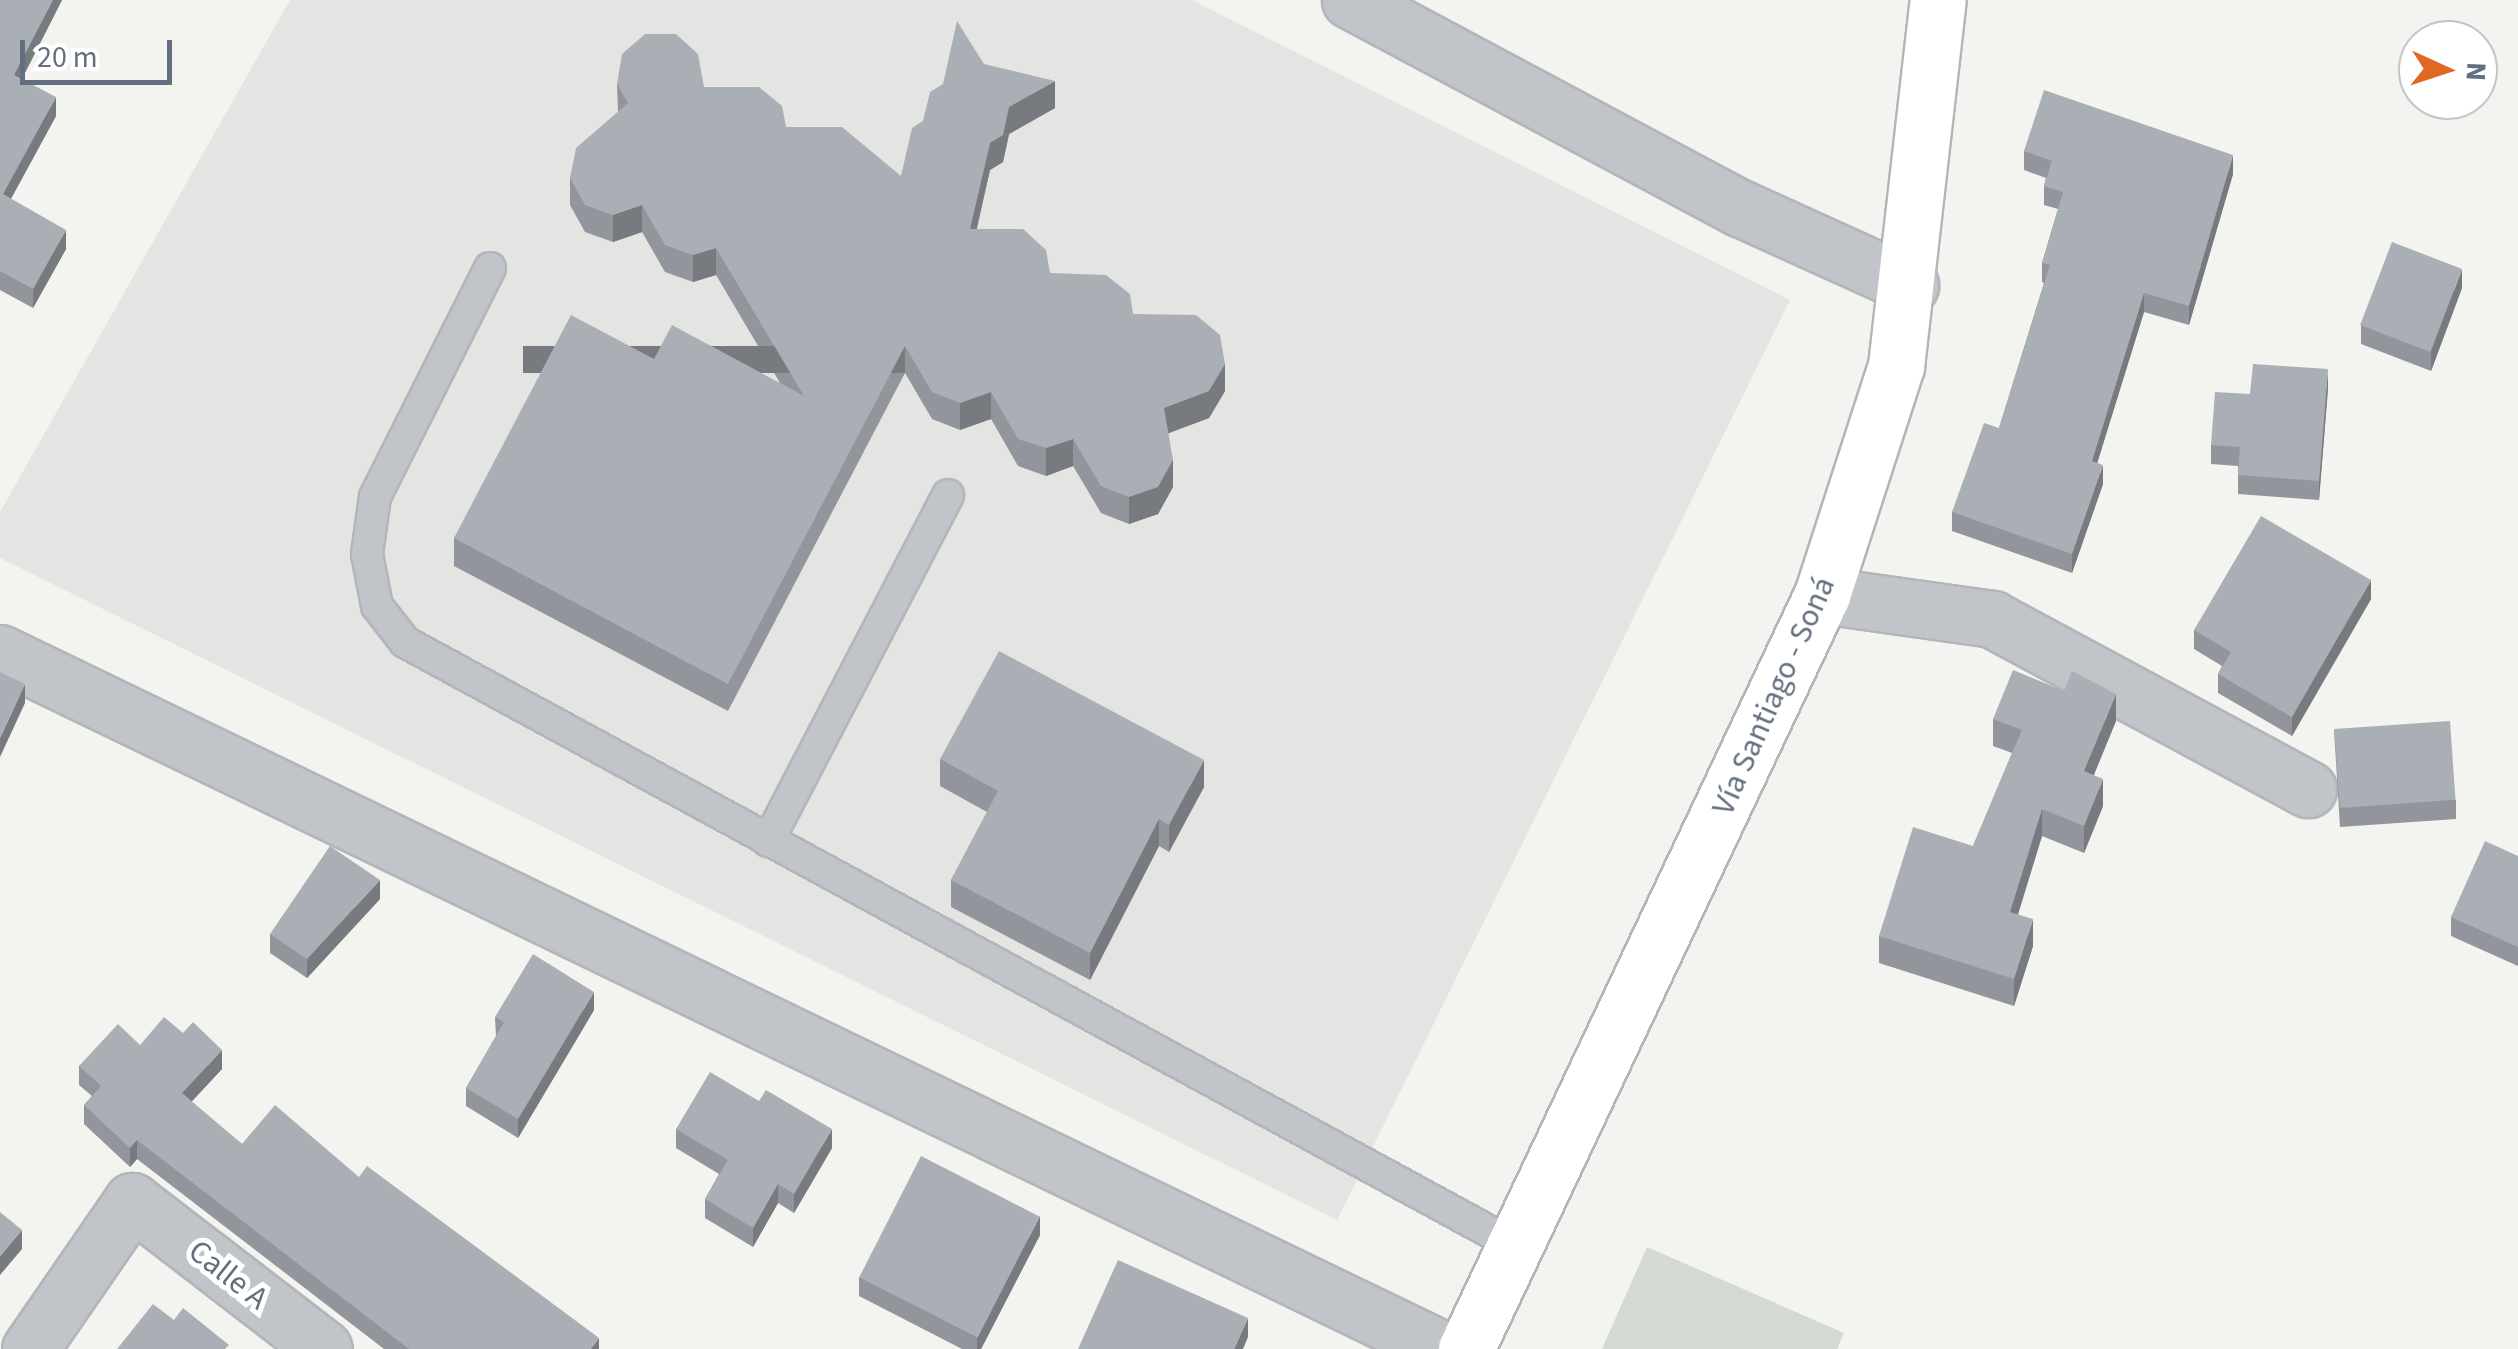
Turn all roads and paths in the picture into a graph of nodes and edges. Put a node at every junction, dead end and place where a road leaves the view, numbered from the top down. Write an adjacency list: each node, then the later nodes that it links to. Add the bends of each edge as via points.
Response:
1 (1350, 0): 4 (street, via 1740,208)
2 (1938, 0): 4 (main road, Vía Santiago - Soná)
3 (490, 268): 9 (lane, via 375,497 367,554 377,606 406,642)
4 (1910, 285): 6 (main road, Vía Santiago - Soná, via 1896,366)
5 (948, 494): 9 (lane)
6 (1822, 595): 8 (street, via 1992,620); 10 (main road, Vía Santiago - Soná)
7 (0, 653): 13 (street)
8 (2308, 789)
9 (768, 841): 10 (lane)
10 (1516, 1246): 14 (main road, Vía Santiago - Soná)
11 (30, 1349): 12 (street, Calle A, via 132,1201)
12 (324, 1349)
13 (1440, 1349)
14 (1466, 1349)

